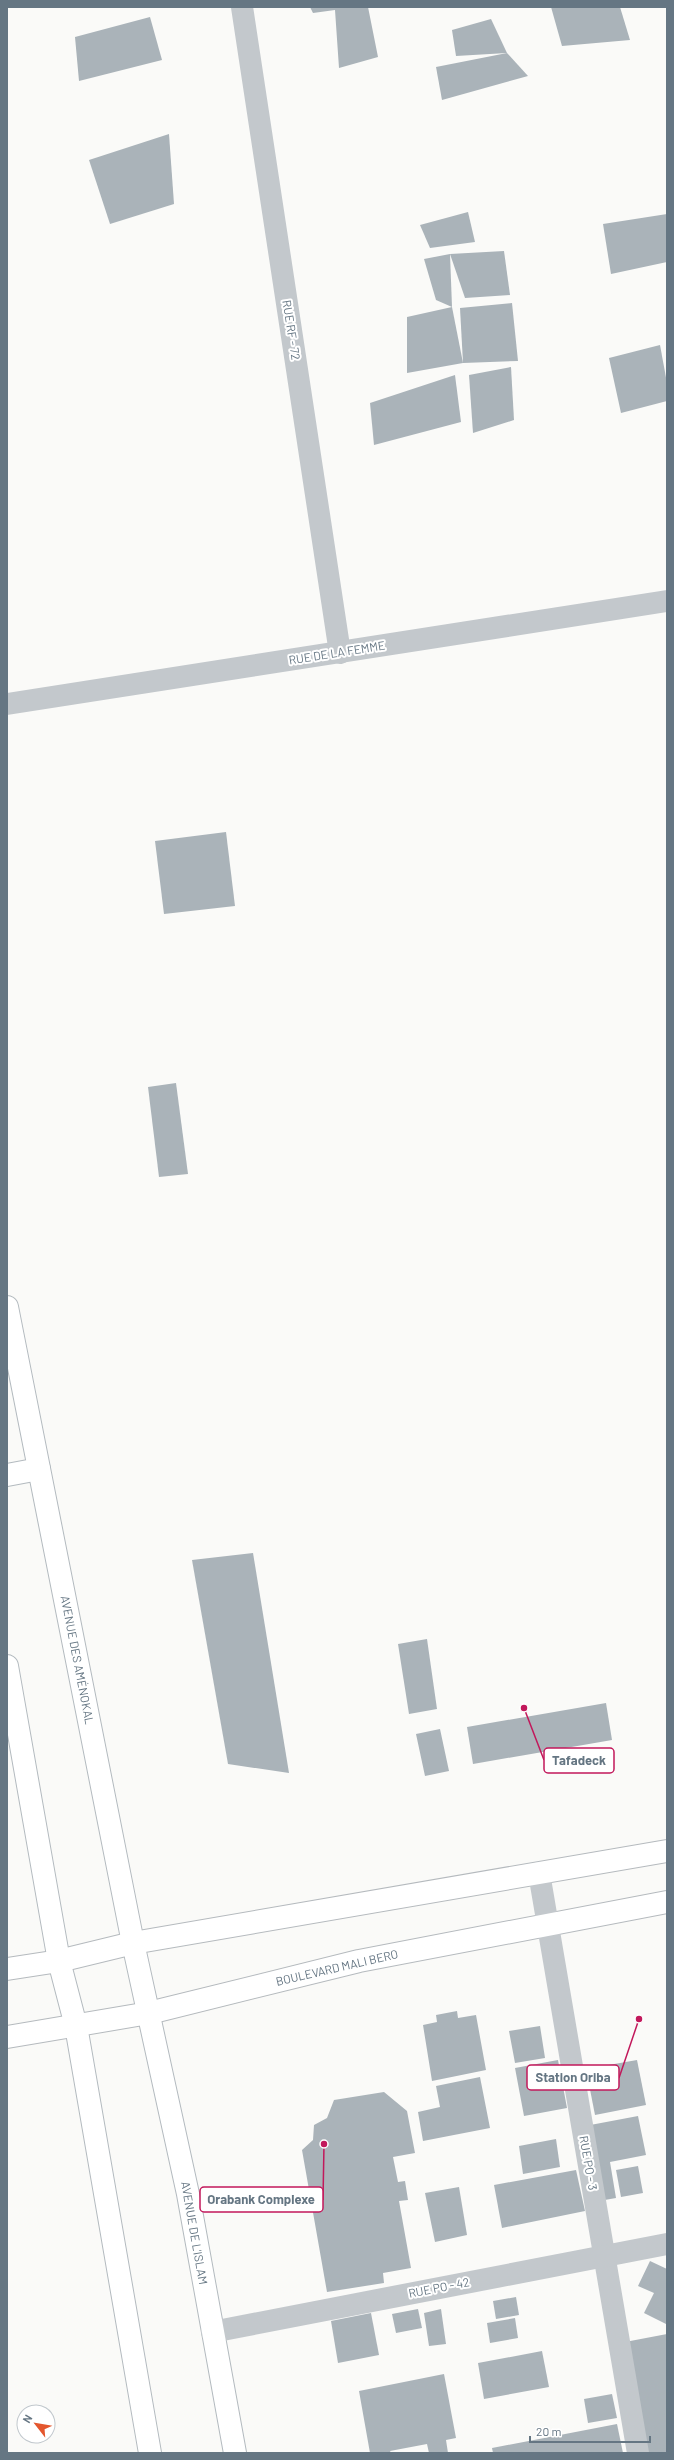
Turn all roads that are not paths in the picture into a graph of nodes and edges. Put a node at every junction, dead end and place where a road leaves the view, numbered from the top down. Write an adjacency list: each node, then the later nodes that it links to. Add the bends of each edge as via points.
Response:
1 (242, 7): 3 (street, RUE RF - 72)
2 (667, 601): 3 (street, RUE DE LA FEMME)
3 (340, 653): 4 (street, RUE DE LA FEMME)
4 (7, 704)
5 (7, 1307): 6 (main road, AVENUE DES AMÉNOKAL)
6 (39, 1469): 7 (main road); 13 (main road, AVENUE DES AMÉNOKAL)
7 (7, 1475)
8 (7, 1666): 14 (main road)
9 (667, 1851): 10 (main road)
10 (538, 1873): 12 (street, RUE PO - 3); 13 (main road)
11 (667, 1902): 12 (main road, BOULEVARD MALI BERO)
12 (548, 1924): 16 (main road, BOULEVARD MALI BERO, via 360,1961); 20 (street, RUE PO - 3)
13 (133, 1943): 14 (main road); 16 (main road, AVENUE DES AMÉNOKAL)
14 (58, 1961): 15 (main road); 17 (main road)
15 (7, 1970)
16 (149, 2013): 17 (main road, BOULEVARD MALI BERO); 21 (main road, AVENUE DE L'ISLAM, via 188,2194)
17 (76, 2026): 18 (main road, BOULEVARD MALI BERO); 22 (main road)
18 (7, 2037)
19 (667, 2244): 20 (street, RUE PO - 42)
20 (604, 2256): 21 (street, RUE PO - 42); 24 (street, RUE PO - 3)
21 (212, 2332): 23 (main road, AVENUE DE L'ISLAM)
22 (150, 2453)
23 (235, 2453)
24 (638, 2453)

